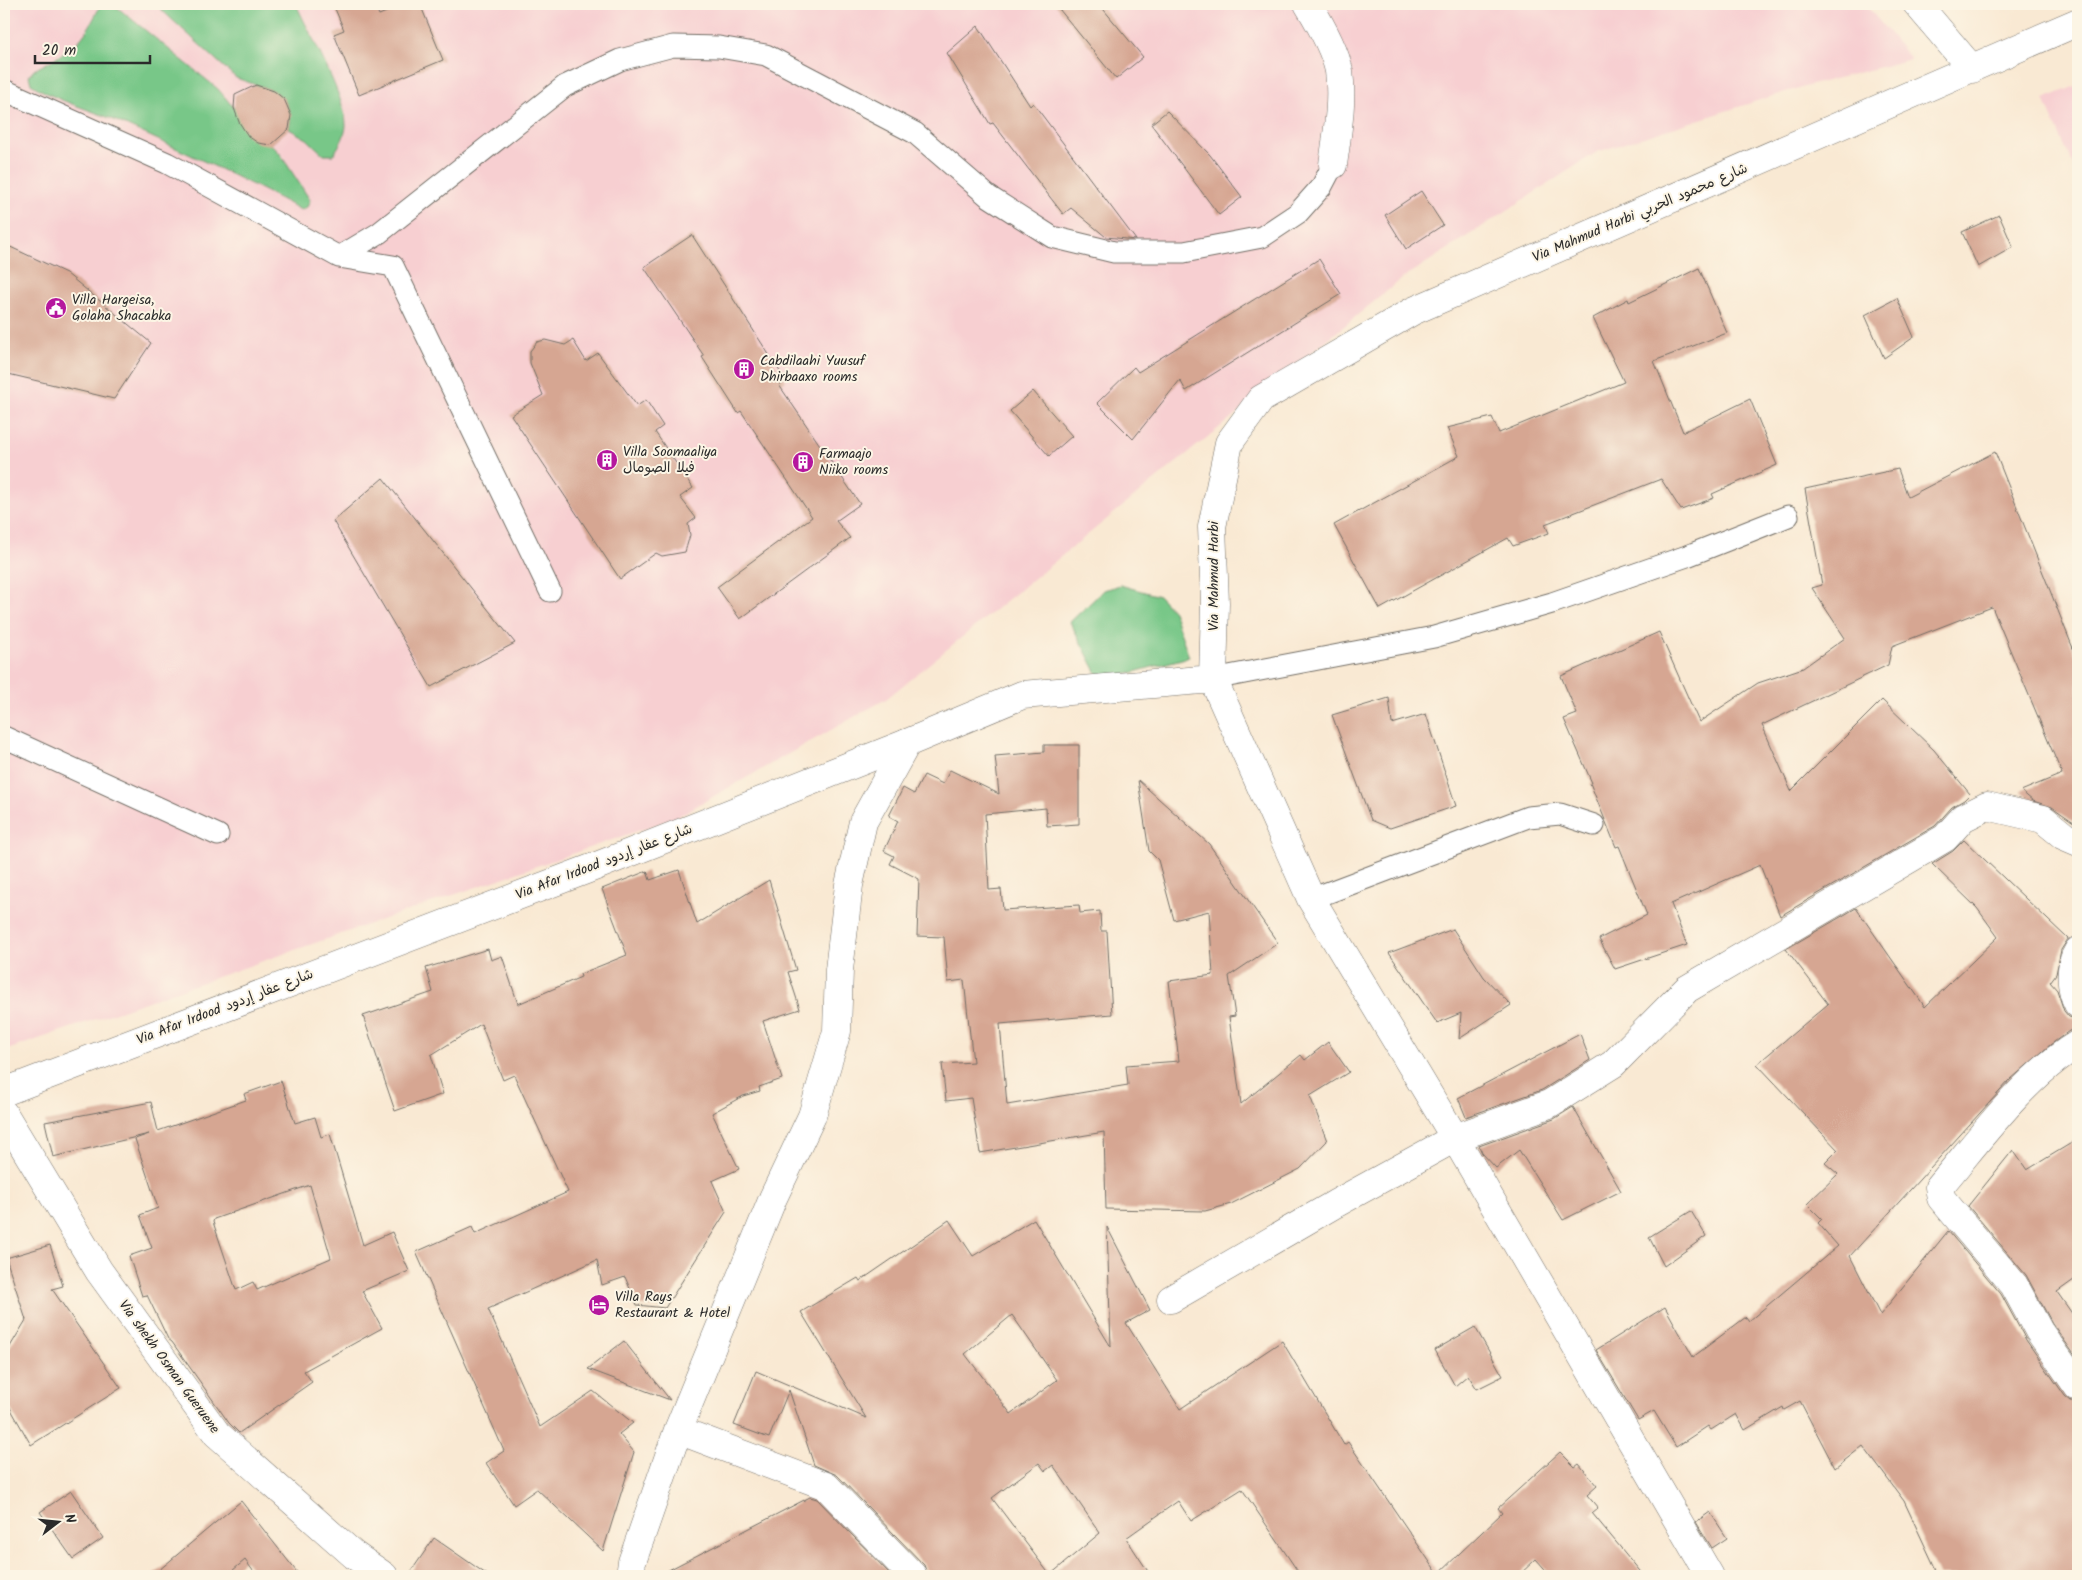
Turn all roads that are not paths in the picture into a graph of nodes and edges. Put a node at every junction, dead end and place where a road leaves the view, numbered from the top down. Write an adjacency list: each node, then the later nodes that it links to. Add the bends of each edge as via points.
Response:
1 (1308, 4): 6 (street, via 1321,25 1339,70 1339,119)
2 (1917, 4): 4 (street)
3 (2078, 22): 4 (street, Via Mahmud Harbi شارع محمود الحربي)
4 (1972, 69): 8 (street, Via Mahmud Harbi شارع محمود الحربي, via 1413,311 1261,399)
5 (4, 90): 7 (lane, via 167,164)
6 (1332, 165): 7 (lane, via 1322,186 1298,213 1262,236 1184,252 1114,252 1052,237 988,196 915,133 766,55 719,47 673,46 620,60 565,86 445,178 380,233)
7 (339, 257): 10 (lane, via 393,266)
8 (1229, 443): 11 (street, Via Mahmud Harbi, via 1212,527)
9 (1788, 516): 11 (lane, via 1687,556 1552,603 1434,637)
10 (550, 591)
11 (1213, 679): 13 (street, Via Afar Irdood شارع عفار إردود, via 1022,695); 17 (street)
12 (4, 737): 15 (lane)
13 (907, 743): 21 (street, Via Afar Irdood شارع عفار إردود, via 594,867); 26 (street, via 863,822 849,885 836,1031 812,1116 773,1198)
14 (1594, 825): 17 (lane, via 1560,814 1528,817)
15 (218, 835)
16 (2078, 842): 23 (street, via 2064,836 2043,819 1987,806 1963,818 1945,838 1687,989 1613,1064 1549,1104)
17 (1311, 899): 23 (street)
18 (2078, 951): 19 (street, via 2072,975)
19 (2078, 1004)
20 (2078, 1044): 25 (street, via 2047,1067 1988,1128 1939,1187 1941,1198 2014,1285 2039,1331)
21 (4, 1092)
22 (4, 1114): 27 (street, Via shekh Osman Gueruene, via 99,1271 217,1434 354,1555)
23 (1454, 1138): 24 (street); 30 (street)
24 (1171, 1299)
25 (2078, 1387)
26 (678, 1430): 28 (street); 29 (street, via 826,1486)
27 (384, 1576)
28 (630, 1576)
29 (913, 1576)
30 (1710, 1576)

